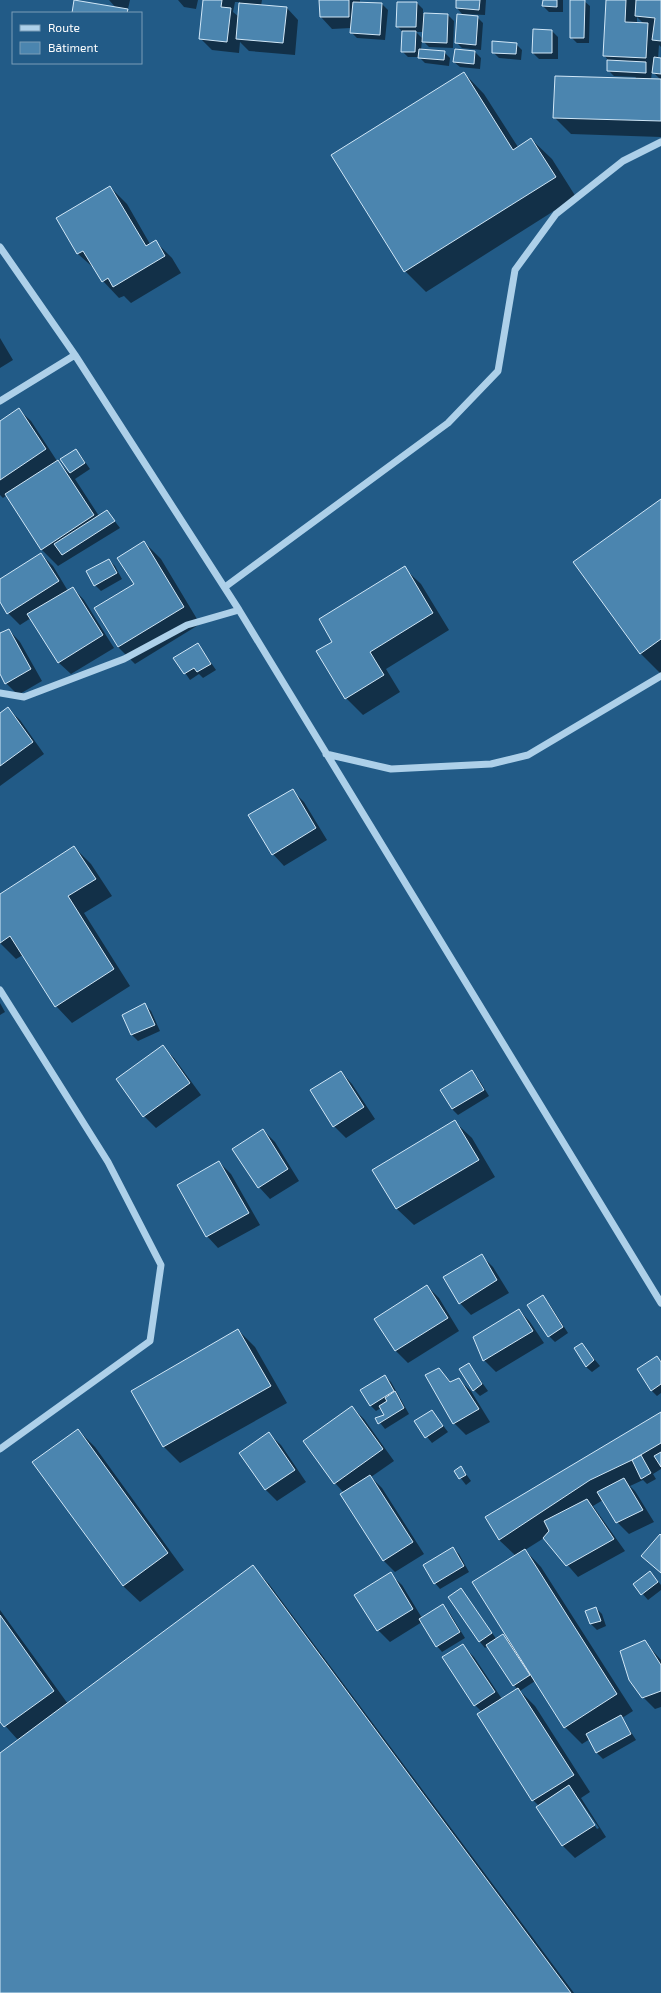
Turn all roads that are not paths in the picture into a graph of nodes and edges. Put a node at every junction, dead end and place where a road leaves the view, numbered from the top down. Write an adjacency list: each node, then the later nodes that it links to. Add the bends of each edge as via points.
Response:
1 (661, 142): 5 (street, via 623,161 556,214 515,270 498,371 448,423)
2 (0, 247): 3 (street)
3 (75, 356): 4 (street); 5 (street)
4 (0, 401)
5 (225, 587): 6 (street)
6 (239, 610): 8 (street, via 187,625 124,658 24,697); 9 (street)
7 (661, 676): 9 (street, via 528,755 491,764 391,769)
8 (0, 694)
9 (326, 754): 11 (street)
10 (0, 990): 12 (street, via 108,1162 161,1265 150,1341)
11 (661, 1303)
12 (0, 1449)

